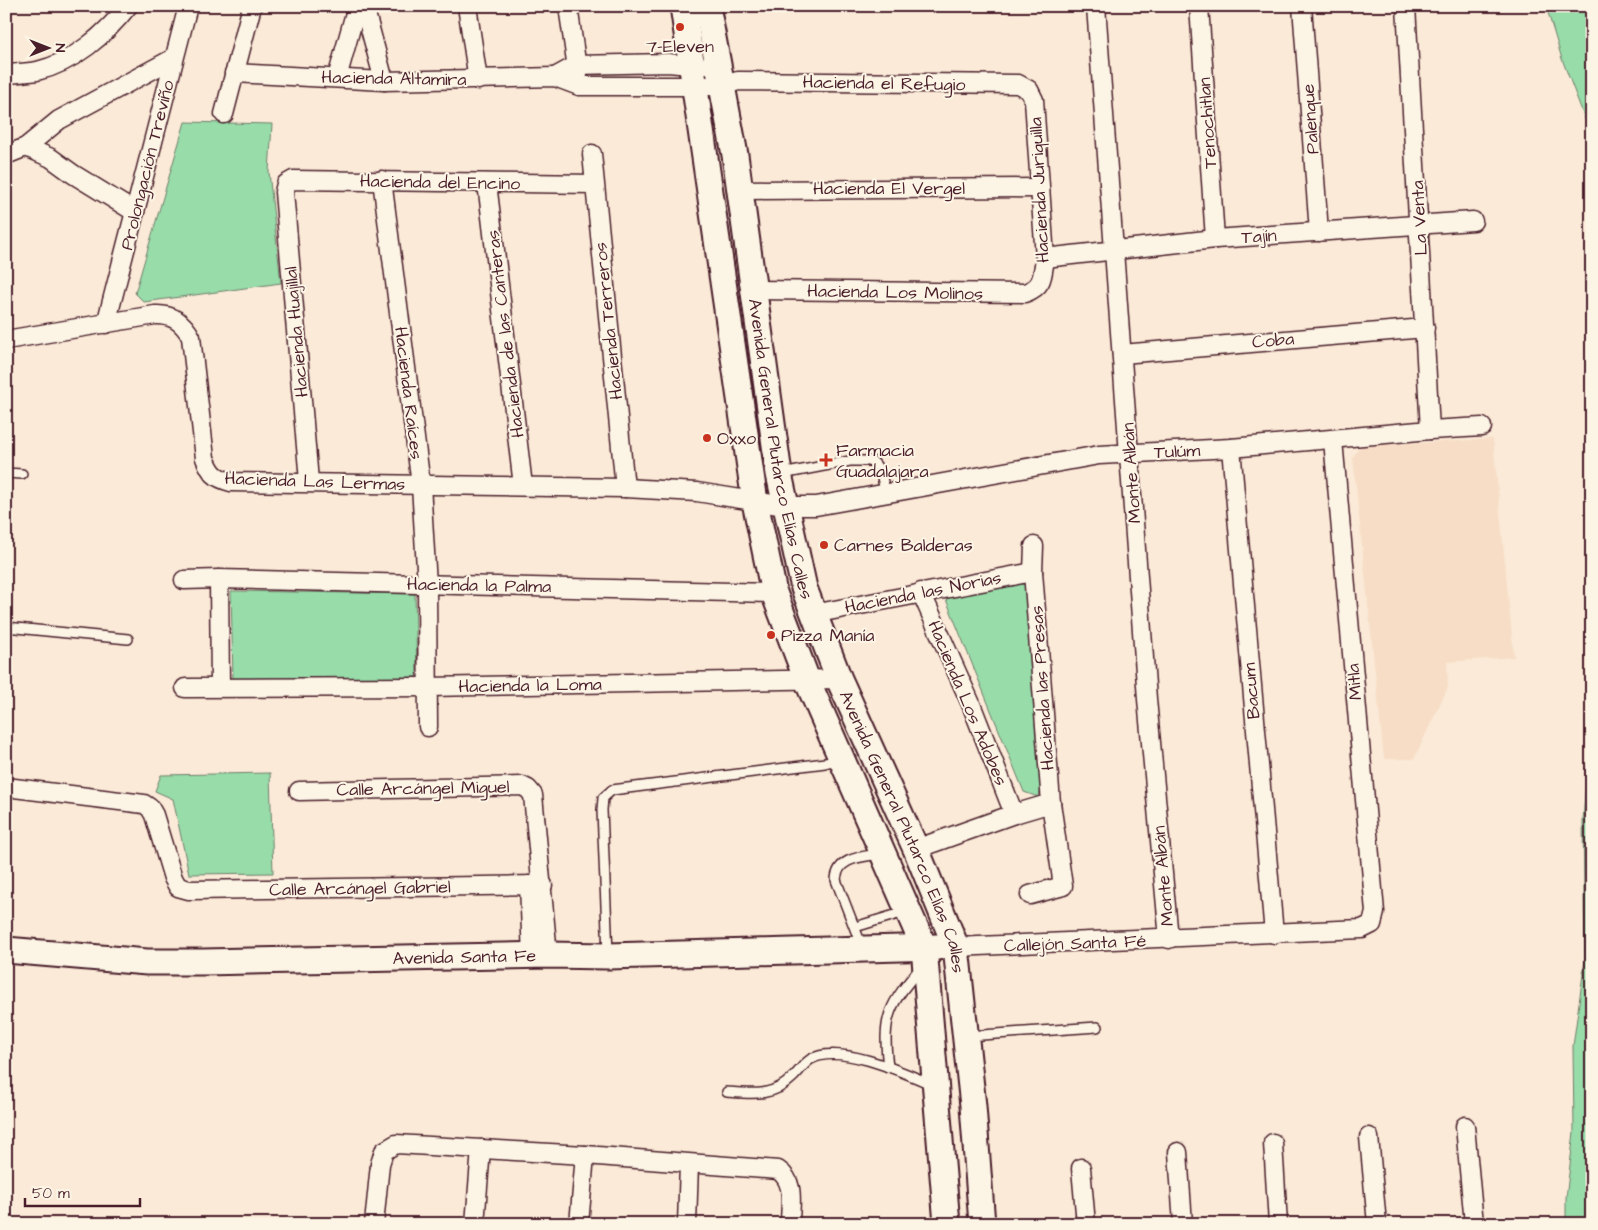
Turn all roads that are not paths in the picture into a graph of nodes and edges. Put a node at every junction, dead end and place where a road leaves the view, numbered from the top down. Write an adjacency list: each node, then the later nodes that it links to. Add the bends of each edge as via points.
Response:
1 (128, 6): 17 (street, via 97,39 58,64 37,71)
2 (188, 6): 14 (street, Prolongación Treviño)
3 (252, 6): 16 (street)
4 (357, 6): 20 (street)
5 (364, 6): 22 (street)
6 (467, 6): 23 (street)
7 (568, 6): 15 (street)
8 (683, 6): 18 (street, Avenida General Plutarco Elías Calles)
9 (707, 6): 21 (street, Avenida General Plutarco Elías Calles)
10 (1096, 6): 43 (street, Monte Albán)
11 (1199, 6): 42 (street, Tenochitlan)
12 (1302, 6): 41 (street, Palenque)
13 (1406, 6): 40 (street, La Venta)
14 (174, 58): 27 (street, via 59,120); 38 (street, Prolongación Treviño)
15 (577, 65): 18 (street, Hacienda Altamira); 19 (street, Hacienda Altamira); 24 (street)
16 (234, 73): 20 (street, Hacienda Altamira); 26 (street)
17 (6, 74)
18 (694, 75): 21 (street, Hacienda el Refugio); 24 (street, Hacienda Altamira); 31 (street, Avenida General Plutarco Elías Calles)
19 (555, 77): 23 (street, Hacienda Altamira); 24 (street, Hacienda Altamira)
20 (337, 78): 22 (street, Hacienda Altamira)
21 (726, 78): 25 (street, Hacienda el Refugio, via 1018,84); 30 (street, Avenida General Plutarco Elías Calles)
22 (384, 80): 23 (street, Hacienda Altamira)
23 (478, 80)
24 (580, 86)
25 (1029, 90): 36 (street, Hacienda Juriquilla, via 1034,100)
26 (224, 114)
27 (26, 147): 28 (street); 38 (street, via 51,158)
28 (6, 154)
29 (592, 154): 35 (street, Hacienda Terreros)
30 (735, 155): 31 (street); 37 (street, Avenida General Plutarco Elías Calles)
31 (706, 160): 64 (street, Avenida General Plutarco Elías Calles)
32 (382, 180): 33 (street, Hacienda del Encino); 34 (street, Hacienda del Encino, via 293,180); 60 (street, Hacienda Raíces)
33 (487, 183): 35 (street, Hacienda del Encino); 61 (street, Hacienda de las Canteras)
34 (286, 184): 59 (street, Hacienda Huajillal, via 284,192)
35 (594, 184): 62 (street, Hacienda Terreros)
36 (1039, 188): 37 (street, Hacienda El Vergel); 44 (street, Hacienda Juriquilla)
37 (739, 190): 46 (street, Avenida General Plutarco Elías Calles)
38 (135, 212): 47 (street, Prolongación Treviño)
39 (1473, 221): 40 (street, Tajín)
40 (1420, 225): 41 (street, Tajín); 48 (street, La Venta)
41 (1319, 232): 42 (street, Tajín)
42 (1215, 239): 43 (street, Tajín)
43 (1115, 250): 44 (street, Tajín); 50 (street, Monte Albán)
44 (1045, 258): 45 (street, Hacienda Juriquilla)
45 (1036, 289): 46 (street, Hacienda Los Molinos, via 1025,293)
46 (754, 290): 58 (street, Avenida General Plutarco Elías Calles)
47 (106, 324): 49 (street, Hacienda Las Lermas); 59 (street, Hacienda Las Lermas, via 166,315 184,326 191,337 205,458 209,470 217,478 231,482)
48 (1425, 328): 50 (street, Coba); 52 (street, La Venta)
49 (6, 340)
50 (1122, 354): 55 (street, Monte Albán)
51 (1482, 427): 52 (street, Tulúm)
52 (1430, 430): 53 (street, Tulúm)
53 (1333, 440): 54 (street, Tulúm); 92 (street, Mitla, via 1375,912)
54 (1231, 448): 55 (street, Tulúm); 93 (street, Bacum)
55 (1129, 453): 63 (street, Tulúm, via 1068,459); 95 (street, Monte Albán)
56 (6, 473): 57 (lane)
57 (22, 474)
58 (779, 474): 63 (lane, via 850,460 872,461 878,466); 65 (street, Avenida General Plutarco Elías Calles)
59 (309, 481): 60 (street, Hacienda Las Lermas)
60 (421, 485): 61 (street, Hacienda Las Lermas); 70 (street, Hacienda Raíces)
61 (522, 486): 62 (street, Hacienda Las Lermas)
62 (624, 488): 64 (street, Hacienda Las Lermas, via 698,492)
63 (886, 493): 65 (street, Tulúm, via 816,506)
64 (755, 502): 65 (street, Hacienda Las Lermas); 72 (street, Avenida General Plutarco Elías Calles)
65 (785, 506): 73 (street, Avenida General Plutarco Elías Calles)
66 (1034, 546): 67 (street, Hacienda las Presas)
67 (1033, 572): 71 (street, Hacienda las Norias); 85 (street, Hacienda las Presas)
68 (219, 579): 69 (street, Hacienda la Palma); 70 (street, Hacienda la Palma); 78 (street)
69 (184, 580)
70 (427, 584): 72 (street, Hacienda la Palma); 79 (street, Hacienda Raíces)
71 (920, 592): 73 (street, Hacienda las Norias); 86 (street, Hacienda Los Adobes, via 971,704)
72 (774, 593): 76 (street, Avenida General Plutarco Elías Calles)
73 (813, 614): 77 (street, Avenida General Plutarco Elías Calles)
74 (6, 627): 75 (lane)
75 (128, 639)
76 (807, 680): 77 (street, Hacienda la Loma); 79 (street, Hacienda la Loma); 82 (street, Avenida General Plutarco Elías Calles)
77 (839, 680): 87 (street, Avenida General Plutarco Elías Calles)
78 (220, 687): 79 (street, Hacienda la Loma); 80 (street, Hacienda la Loma)
79 (429, 687): 81 (street, Hacienda Raíces)
80 (185, 688)
81 (428, 727)
82 (841, 758): 88 (street, Avenida General Plutarco Elías Calles); 100 (lane, via 825,763 612,790 603,798 602,810)
83 (6, 787): 89 (street, Calle Arcángel Gabriel, via 144,804 154,815 172,878 178,887 189,890)
84 (299, 790): 89 (street, Calle Arcángel Miguel, via 522,786 533,795)
85 (1051, 804): 86 (street); 90 (street, Hacienda las Presas, via 1064,886)
86 (1014, 814): 87 (street)
87 (916, 849): 96 (street, Avenida General Plutarco Elías Calles)
88 (883, 853): 91 (street, Avenida General Plutarco Elías Calles); 94 (lane, via 851,859 841,864 836,872 836,880)
89 (536, 885): 99 (street, Calle Arcángel Miguel)
90 (1030, 895)
91 (908, 911): 94 (lane); 98 (street, Avenida General Plutarco Elías Calles)
92 (1372, 924): 93 (street, Callejón Santa Fé, via 1362,929)
93 (1274, 934): 95 (street, Callejón Santa Fé)
94 (859, 938): 98 (street, Avenida Santa Fe); 100 (street, Avenida Santa Fe)
95 (1169, 939): 96 (street, Callejón Santa Fé)
96 (956, 948): 98 (street, Avenida Santa Fe); 102 (street, Avenida General Plutarco Elías Calles)
97 (6, 950): 99 (street, Avenida Santa Fe, via 147,962)
98 (924, 954): 103 (lane, via 887,1016 884,1037); 104 (street, Avenida General Plutarco Elías Calles)
99 (540, 955): 100 (street, Avenida Santa Fe)
100 (608, 956)
101 (1097, 1027): 102 (lane)
102 (965, 1036): 106 (street, Avenida General Plutarco Elías Calles)
103 (888, 1067): 104 (lane); 105 (lane, via 845,1054 818,1057 778,1089 761,1094)
104 (936, 1086): 107 (street, Avenida General Plutarco Elías Calles)
105 (727, 1092)
106 (974, 1106): 107 (street); 122 (street, Avenida General Plutarco Elías Calles)
107 (939, 1110): 121 (street, Avenida General Plutarco Elías Calles)
108 (1465, 1126): 127 (street)
109 (1369, 1137): 126 (street)
110 (1273, 1143): 125 (street)
111 (481, 1149): 113 (street); 116 (street, via 396,1144 384,1151); 117 (street)
112 (1178, 1152): 124 (street)
113 (585, 1155): 114 (street); 118 (street)
114 (689, 1164): 119 (street); 120 (street, via 778,1170 786,1176 790,1186)
115 (1081, 1168): 123 (street)
116 (374, 1224)
117 (475, 1224)
118 (579, 1224)
119 (687, 1224)
120 (790, 1224)
121 (947, 1224)
122 (982, 1224)
123 (1086, 1224)
124 (1183, 1224)
125 (1278, 1224)
126 (1377, 1224)
127 (1474, 1224)

